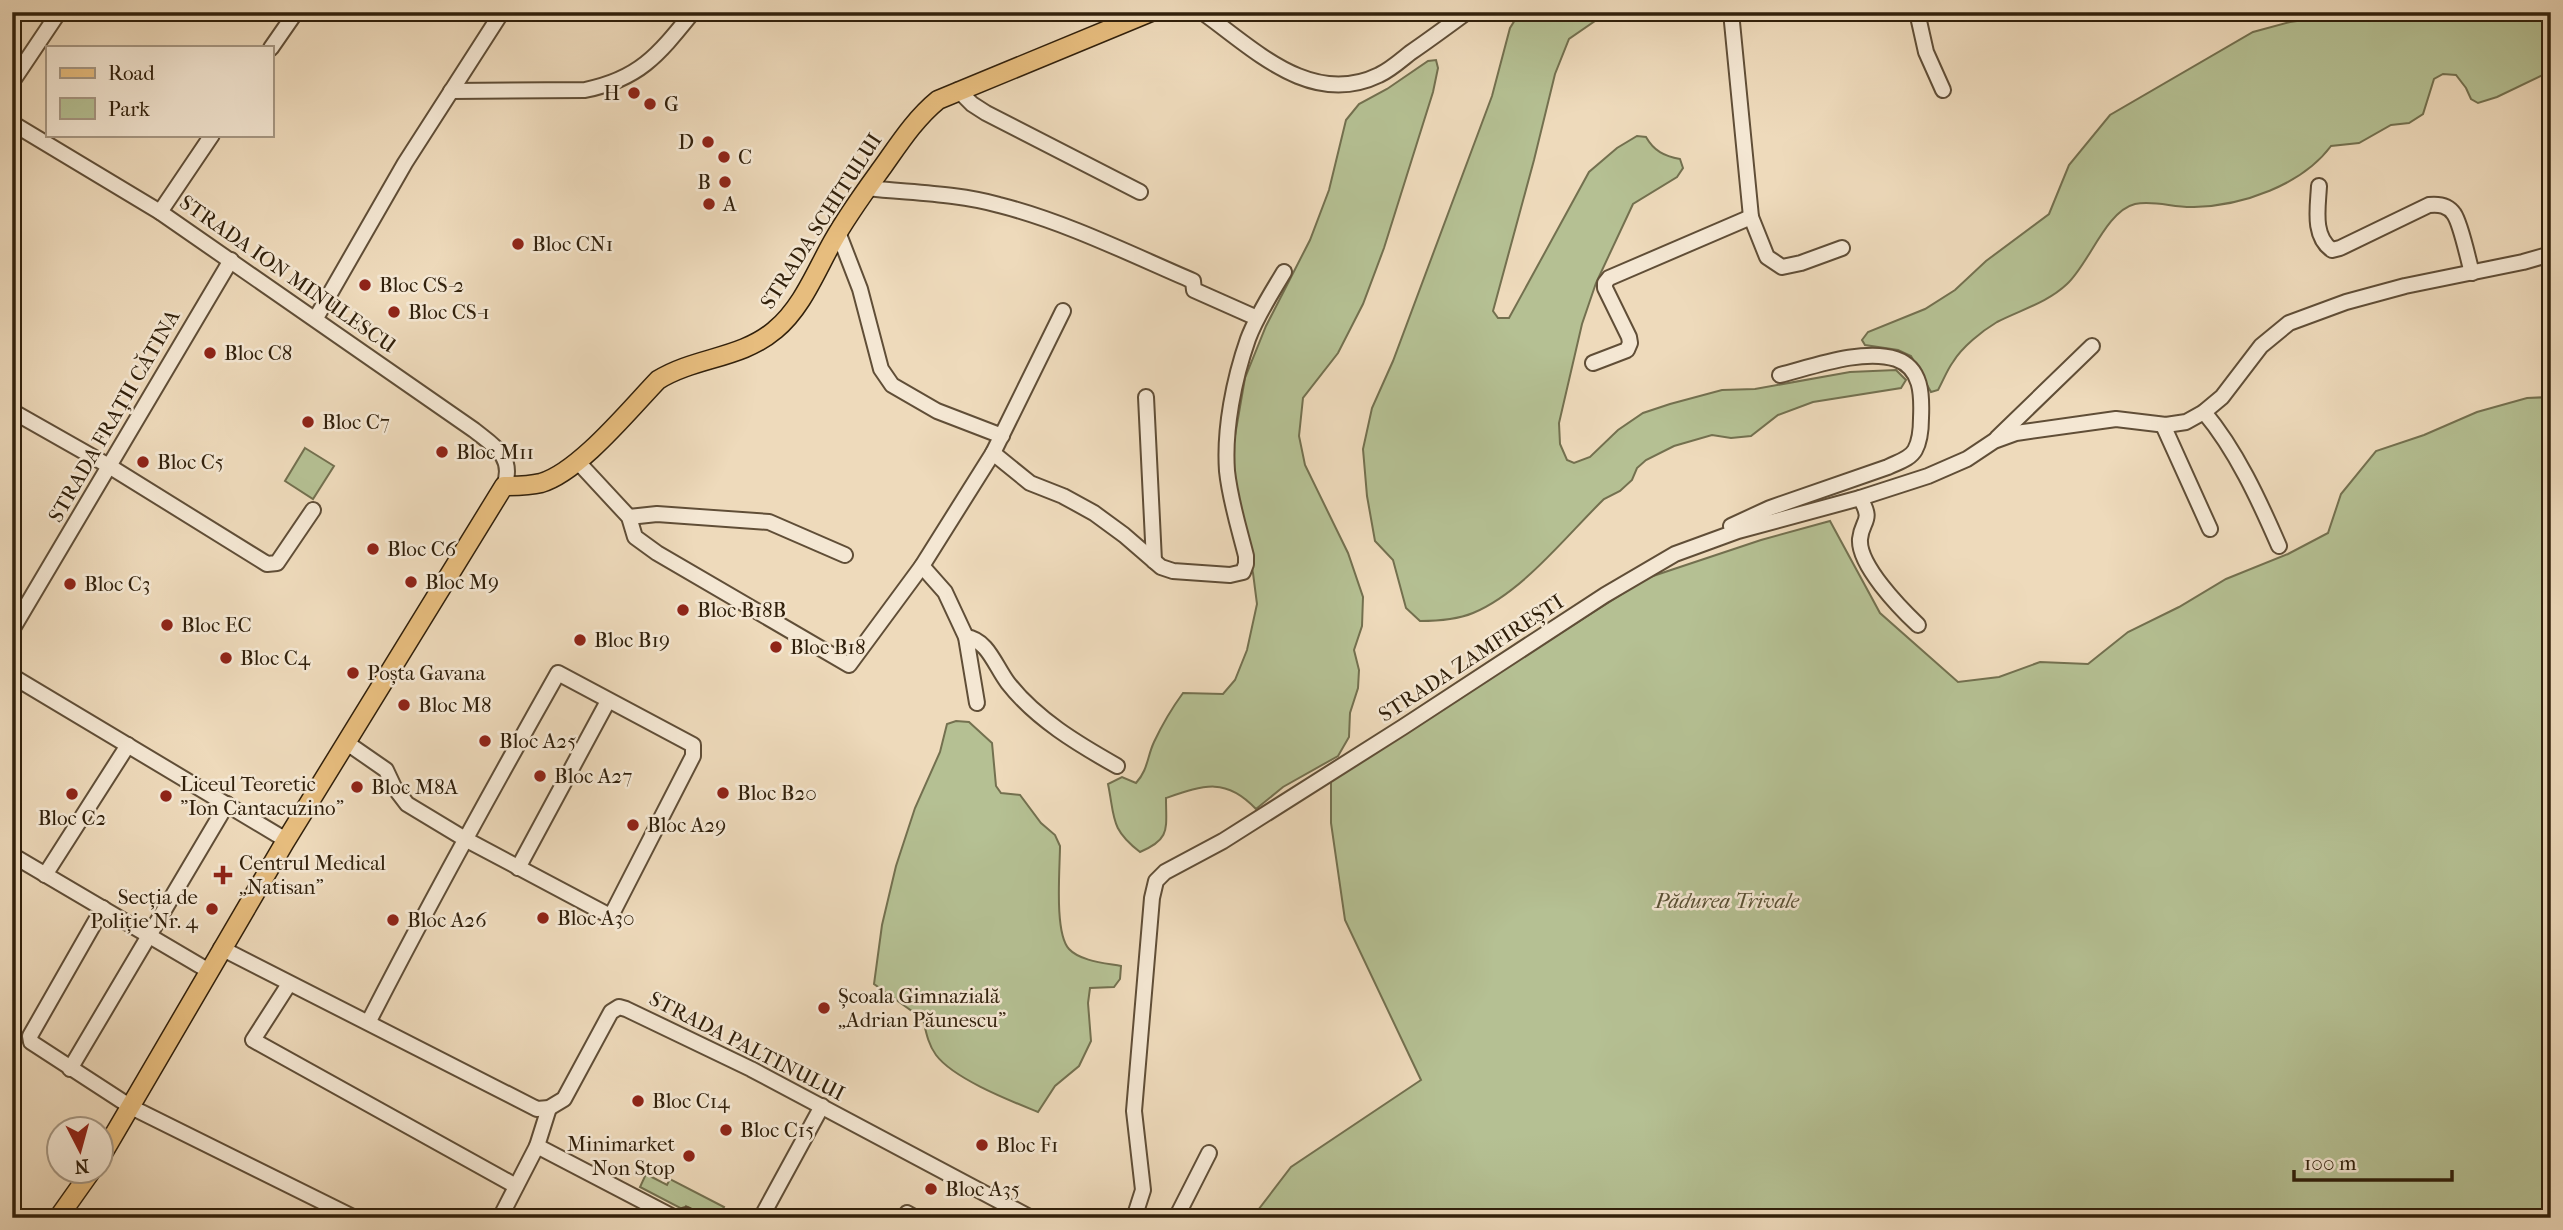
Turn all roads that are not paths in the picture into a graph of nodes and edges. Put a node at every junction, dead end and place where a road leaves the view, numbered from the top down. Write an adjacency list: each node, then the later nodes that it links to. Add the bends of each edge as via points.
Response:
1 (60, 12): 11 (street)
2 (296, 12): 10 (street)
3 (502, 12): 14 (street)
4 (693, 12): 14 (street, via 644,68 607,86)
5 (1152, 12): 12 (main road, STRADA SCHITULUI)
6 (1202, 12): 7 (street, via 1303,80 1342,86 1381,74)
7 (1467, 12)
8 (1731, 12): 21 (street)
9 (1917, 12): 13 (street, via 1926,51)
10 (272, 46)
11 (12, 82)
12 (958, 90): 18 (main road, STRADA SCHITULUI, via 920,114); 19 (street, via 986,113)
13 (1943, 90)
14 (451, 91): 29 (street)
15 (12, 123): 20 (street, STRADA ION MINULESCU)
16 (211, 136): 20 (street)
17 (2319, 186): 27 (street, via 2320,236 2332,250 2439,204 2455,215)
18 (867, 188): 22 (main road, STRADA SCHITULUI); 30 (street, via 928,192 998,205 1053,222 1193,281 1194,290)
19 (1140, 192)
20 (160, 212): 25 (street, STRADA ION MINULESCU)
21 (1751, 217): 23 (street, via 1767,257 1782,267); 32 (street, via 1609,278 1605,288 1630,343 1627,350)
22 (838, 232): 38 (street, via 860,289 881,369 892,385 937,411); 41 (main road, STRADA SCHITULUI, via 795,310 777,329 758,343 694,362 659,380)
23 (1842, 248)
24 (2551, 254): 27 (street)
25 (231, 260): 29 (street, STRADA ION MINULESCU); 42 (street, STRADA FRAȚII CĂTINA)
26 (1284, 272): 30 (street)
27 (2472, 273): 36 (street, via 2346,302 2289,323 2261,346 2222,397)
28 (1063, 311): 38 (street)
29 (316, 318): 43 (street, STRADA ION MINULESCU, via 497,449 507,462)
30 (1257, 318): 51 (street, via 1238,375 1227,448 1232,504 1247,565 1237,575 1173,571)
31 (2092, 346): 39 (street)
32 (1593, 363)
33 (1780, 375): 48 (street, via 1847,358 1894,358 1908,364 1922,398 1916,449 1888,467 1770,508 1732,525)
34 (1146, 397): 51 (street)
35 (12, 411): 42 (street)
36 (2204, 412): 37 (street, via 2186,422); 49 (street, via 2244,474)
37 (2156, 424): 39 (street, STRADA ZAMFIREȘTI, via 2116,419 2084,422); 47 (street)
38 (1002, 436): 40 (street)
39 (1994, 441): 44 (street, STRADA ZAMFIREȘTI, via 1928,476)
40 (993, 453): 51 (street, via 1030,483 1094,513); 52 (street)
41 (578, 462): 43 (main road, STRADA SCHITULUI, via 544,482); 46 (street)
42 (109, 466): 45 (street, via 267,564 278,563); 54 (street, STRADA FRAȚII CĂTINA)
43 (504, 486): 59 (main road)
44 (1860, 498): 48 (street, STRADA ZAMFIREȘTI); 53 (street, via 1868,521 1860,538 1861,550 1895,603)
45 (313, 510)
46 (629, 517): 50 (street, via 657,514 769,522); 52 (street, via 635,537 657,553 849,665)
47 (2210, 529)
48 (1716, 538): 92 (street, STRADA ZAMFIREȘTI, via 1675,554 1605,595 1395,733 1156,881 1134,1111 1143,1190)
49 (2279, 545)
50 (845, 555)
51 (1154, 561)
52 (922, 566): 55 (street, via 945,592)
53 (1917, 625)
54 (12, 629)
55 (965, 637): 58 (street); 61 (street, via 984,645 1024,701 1078,744)
56 (12, 676): 60 (street)
57 (608, 701): 64 (street, via 558,673); 66 (street); 66 (street, via 693,745 693,756 613,912 603,913)
58 (977, 703)
59 (347, 743): 63 (main road); 64 (street, via 386,770 407,804)
60 (128, 745): 62 (street); 67 (street)
61 (1117, 766)
62 (227, 804): 63 (street); 69 (street)
63 (286, 839): 70 (main road)
64 (465, 839): 66 (street); 73 (street)
65 (12, 855): 67 (street)
66 (518, 868)
67 (45, 874): 68 (street)
68 (103, 908): 69 (street); 74 (street, via 30,1036 31,1042)
69 (151, 935): 71 (street); 74 (street)
70 (221, 948): 71 (main road); 72 (street)
71 (209, 971): 76 (main road)
72 (289, 984): 73 (street); 82 (street, via 253,1040)
73 (369, 1021): 77 (street, via 525,1104)
74 (70, 1069): 76 (street)
75 (822, 1106): 77 (street, STRADA PALTINULUI, via 618,1007 611,1012 564,1099); 88 (street); 91 (street, STRADA PALTINULUI)
76 (131, 1107): 78 (main road); 85 (street)
77 (549, 1108): 79 (street)
78 (116, 1132)
79 (537, 1146): 82 (street); 86 (street)
80 (1209, 1153): 93 (street)
81 (83, 1184): 84 (main road)
82 (516, 1186): 83 (street)
83 (502, 1214)
84 (58, 1218)
85 (355, 1218)
86 (675, 1218): 87 (street, via 686,1214)
87 (692, 1218)
88 (761, 1218)
89 (904, 1218): 90 (street, via 907,1213)
90 (916, 1218)
91 (1031, 1218)
92 (1134, 1218)
93 (1176, 1218)

